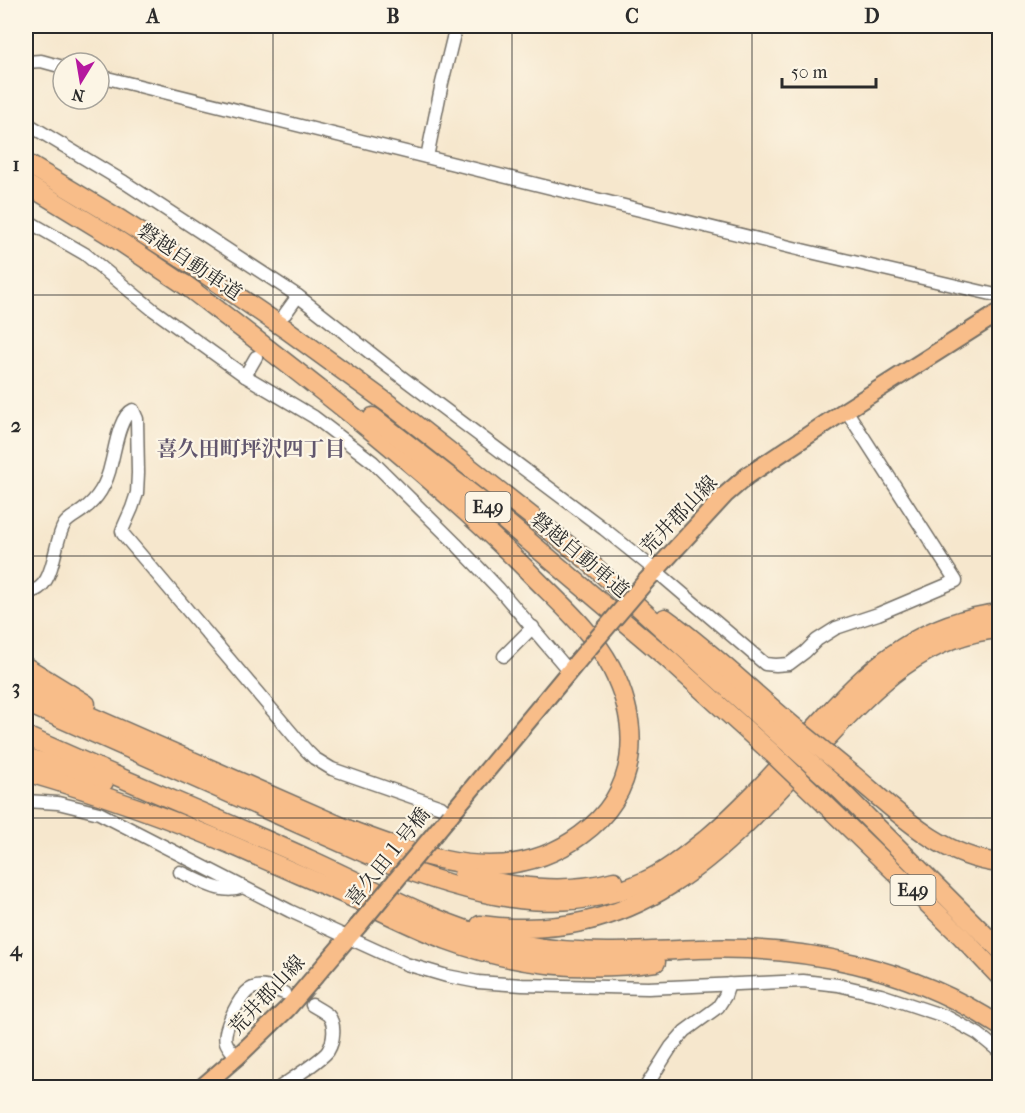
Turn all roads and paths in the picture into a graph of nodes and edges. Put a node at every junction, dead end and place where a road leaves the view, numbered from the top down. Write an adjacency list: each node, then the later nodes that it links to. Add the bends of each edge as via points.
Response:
1 (456, 26): 6 (street)
2 (26, 62): 3 (street)
3 (51, 64)
4 (111, 79): 6 (street)
5 (26, 123): 11 (street)
6 (427, 157): 12 (street)
7 (26, 163): 28 (highway, 磐越自動車道 / E49, via 195,267 393,407 688,634 765,703)
8 (26, 184): 10 (highway, 磐越自動車道 / E49)
9 (26, 220): 16 (street, via 85,254 152,309)
10 (184, 284): 37 (highway, via 424,474 480,525 582,625 610,665 624,698 630,752 622,785 603,816 557,851 518,864 479,865 414,853); 45 (highway, 磐越自動車道 / E49, bridge, via 362,409 486,506 668,659 773,754)
11 (298, 296): 14 (street); 18 (street, via 604,529)
12 (999, 296)
13 (999, 312): 17 (main road, 荒井郡山線)
14 (285, 314)
15 (256, 357): 16 (street)
16 (245, 376): 21 (street, via 314,417 373,462)
17 (846, 410): 18 (main road, 荒井郡山線, via 740,482); 18 (street, via 956,581 836,628 789,664 776,665 765,664)
18 (650, 575): 24 (main road, 荒井郡山線, bridge)
19 (26, 591): 35 (street, via 37,589 46,581 64,525 88,506 103,487 117,434 133,410 137,419 137,492 123,534 314,758 332,769 441,807)
20 (999, 613): 34 (highway, via 939,628 877,665)
21 (533, 627): 23 (street); 24 (street)
22 (999, 629): 41 (highway, via 951,640 901,667 859,703 734,836 678,881 643,902 580,923 539,928 498,928)
23 (504, 656)
24 (573, 666): 35 (main road, 荒井郡山線)
25 (26, 667): 30 (highway)
26 (26, 688): 30 (highway)
27 (26, 703): 34 (highway, via 387,862 440,882 512,898 558,902 624,890 646,881 687,854)
28 (792, 735): 38 (highway, bridge, via 852,774 937,842 975,859); 43 (highway, E49, bridge, via 839,789)
29 (26, 736): 36 (highway)
30 (179, 755): 37 (highway)
31 (26, 757): 36 (highway)
32 (26, 772): 44 (highway, via 190,828 425,931 505,957 560,966 598,967 733,952)
33 (26, 801): 40 (street, via 58,803 99,813)
34 (735, 813): 37 (highway, via 691,845 648,869 608,883 565,888 473,878)
35 (450, 815): 42 (main road, 喜久田１号橋, bridge)
36 (219, 820): 41 (highway)
37 (344, 828)
38 (999, 863)
39 (180, 872): 40 (street, via 229,891)
40 (243, 887): 42 (street, via 290,911)
41 (430, 916): 44 (highway, via 478,934 560,951)
42 (354, 932): 46 (street, via 406,964 478,982 648,988); 51 (main road, 荒井郡山線, via 287,1009)
43 (999, 950)
44 (780, 952): 49 (highway, via 852,963 900,976 948,996)
45 (999, 977)
46 (729, 984): 50 (street, via 803,981 881,995 946,1017 978,1034); 54 (street, via 718,1007 685,1031)
47 (284, 993): 51 (street, via 260,987 244,995 225,1034 226,1044)
48 (312, 1005): 53 (street, via 332,1023 332,1041 328,1051)
49 (999, 1026)
50 (999, 1052)
51 (237, 1057): 52 (main road, 荒井郡山線)
52 (201, 1088)
53 (279, 1088)
54 (645, 1088)

